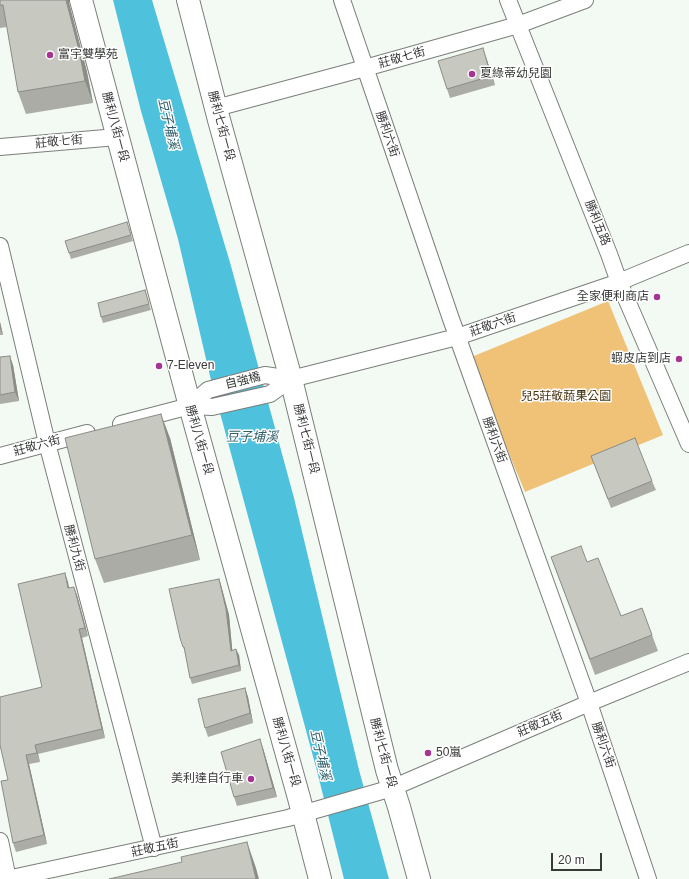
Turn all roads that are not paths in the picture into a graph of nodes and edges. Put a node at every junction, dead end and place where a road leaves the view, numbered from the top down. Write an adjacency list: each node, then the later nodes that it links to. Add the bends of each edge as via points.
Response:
1 (81, 0): 9 (street, 勝利八街一段)
2 (188, 0): 8 (street, 勝利七街一段)
3 (342, 0): 7 (street, 勝利六街)
4 (508, 0): 6 (street, 勝利五路)
5 (585, 0): 6 (street, 莊敬七街)
6 (518, 25): 7 (street, 莊敬七街); 13 (street, 勝利五路)
7 (365, 68): 8 (street, 莊敬七街); 14 (street, 勝利六街)
8 (216, 108): 15 (street, 勝利七街一段)
9 (118, 137): 10 (street, 莊敬七街); 16 (street, 勝利八街一段)
10 (0, 147)
11 (0, 246): 17 (street, 勝利九街)
12 (689, 253): 13 (street, 莊敬六街)
13 (619, 282): 14 (street, 莊敬六街); 18 (street, 勝利五路)
14 (457, 337): 15 (street, 莊敬六街); 21 (street, 勝利六街)
15 (291, 379): 16 (street, 自強橋, via 270,394 212,407); 16 (street, 自強橋, via 265,375 208,390); 22 (street, 勝利七街一段)
16 (190, 406): 17 (street, 莊敬六街); 23 (street, 勝利八街一段)
17 (47, 444): 19 (street, 莊敬六街); 25 (street, 勝利九街)
18 (689, 444)
19 (0, 456)
20 (689, 662): 21 (street, 莊敬五街)
21 (589, 703): 22 (street, 莊敬五街); 29 (street, 勝利六街)
22 (392, 788): 23 (street, 莊敬五街); 28 (street, 勝利七街一段)
23 (303, 814): 25 (street, 莊敬五街); 27 (street, 勝利八街一段)
24 (0, 841): 26 (street)
25 (154, 848): 26 (street, 莊敬五街)
26 (8, 879)
27 (320, 879)
28 (419, 879)
29 (648, 879)

